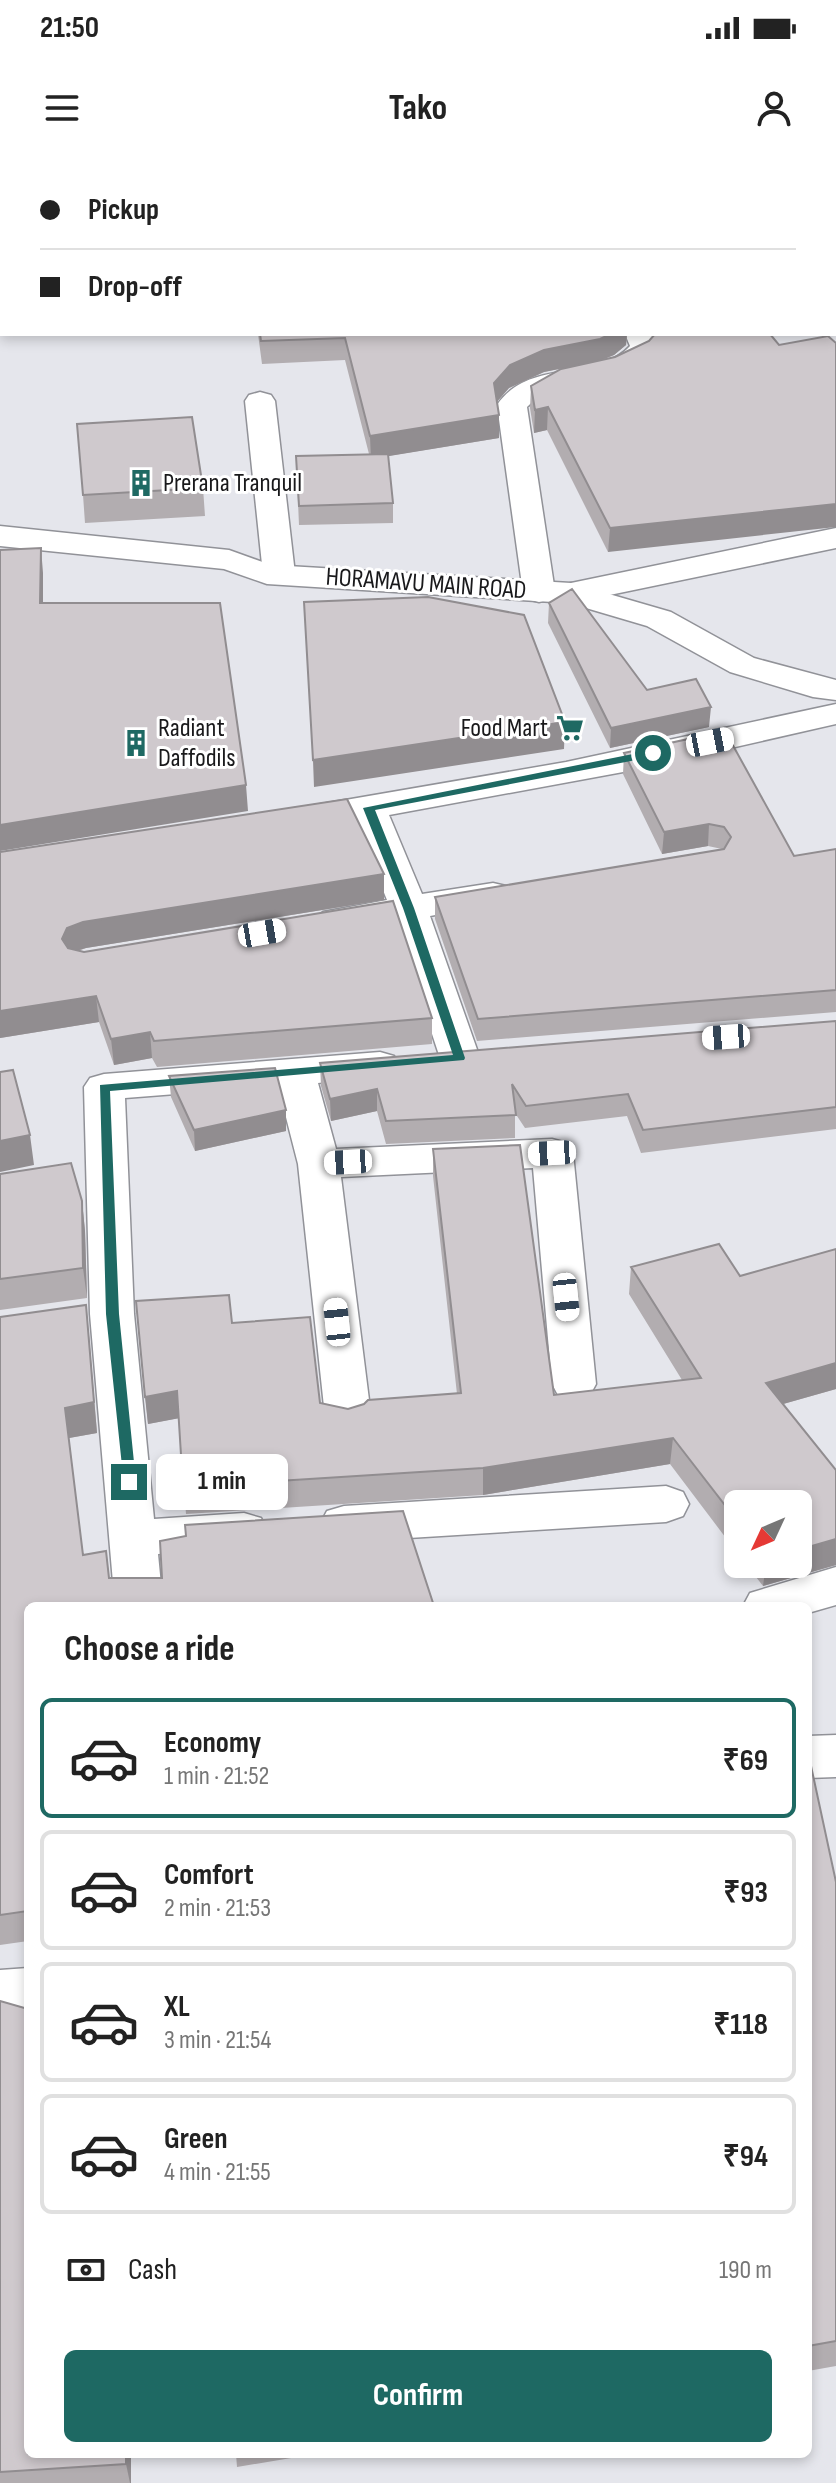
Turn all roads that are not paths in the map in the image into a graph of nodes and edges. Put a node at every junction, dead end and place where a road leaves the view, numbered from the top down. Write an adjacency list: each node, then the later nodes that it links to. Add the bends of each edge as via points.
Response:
1 (640, 336): 7 (street, via 645,347 623,366 547,382 521,392 512,405)
2 (260, 401): 6 (street)
3 (0, 536): 6 (street, HORAMAVU MAIN ROAD, via 229,560)
4 (836, 538): 7 (street)
5 (0, 560): 6 (street, via 212,589)
6 (273, 574): 7 (street, HORAMAVU MAIN ROAD)
7 (555, 593): 8 (street, HORAMAVU MAIN ROAD, via 659,619 742,665)
8 (836, 690)
9 (836, 714): 10 (street)
10 (368, 808): 11 (street); 13 (street)
11 (261, 825)
12 (535, 888): 13 (street)
13 (409, 908): 14 (street); 15 (street, via 449,1059)
14 (301, 927)
15 (295, 1074): 16 (street); 20 (street, via 104,1087 90,1174 91,1316)
16 (319, 1164): 17 (street, via 552,1153); 18 (street)
17 (574, 1384)
18 (348, 1416)
19 (666, 1504): 20 (street)
20 (134, 1538): 22 (street)
21 (836, 1586): 23 (street)
22 (139, 1602)
23 (781, 1602)
24 (836, 1756): 25 (street)
25 (812, 1757)
26 (24, 1992): 27 (street)
27 (0, 1994)

